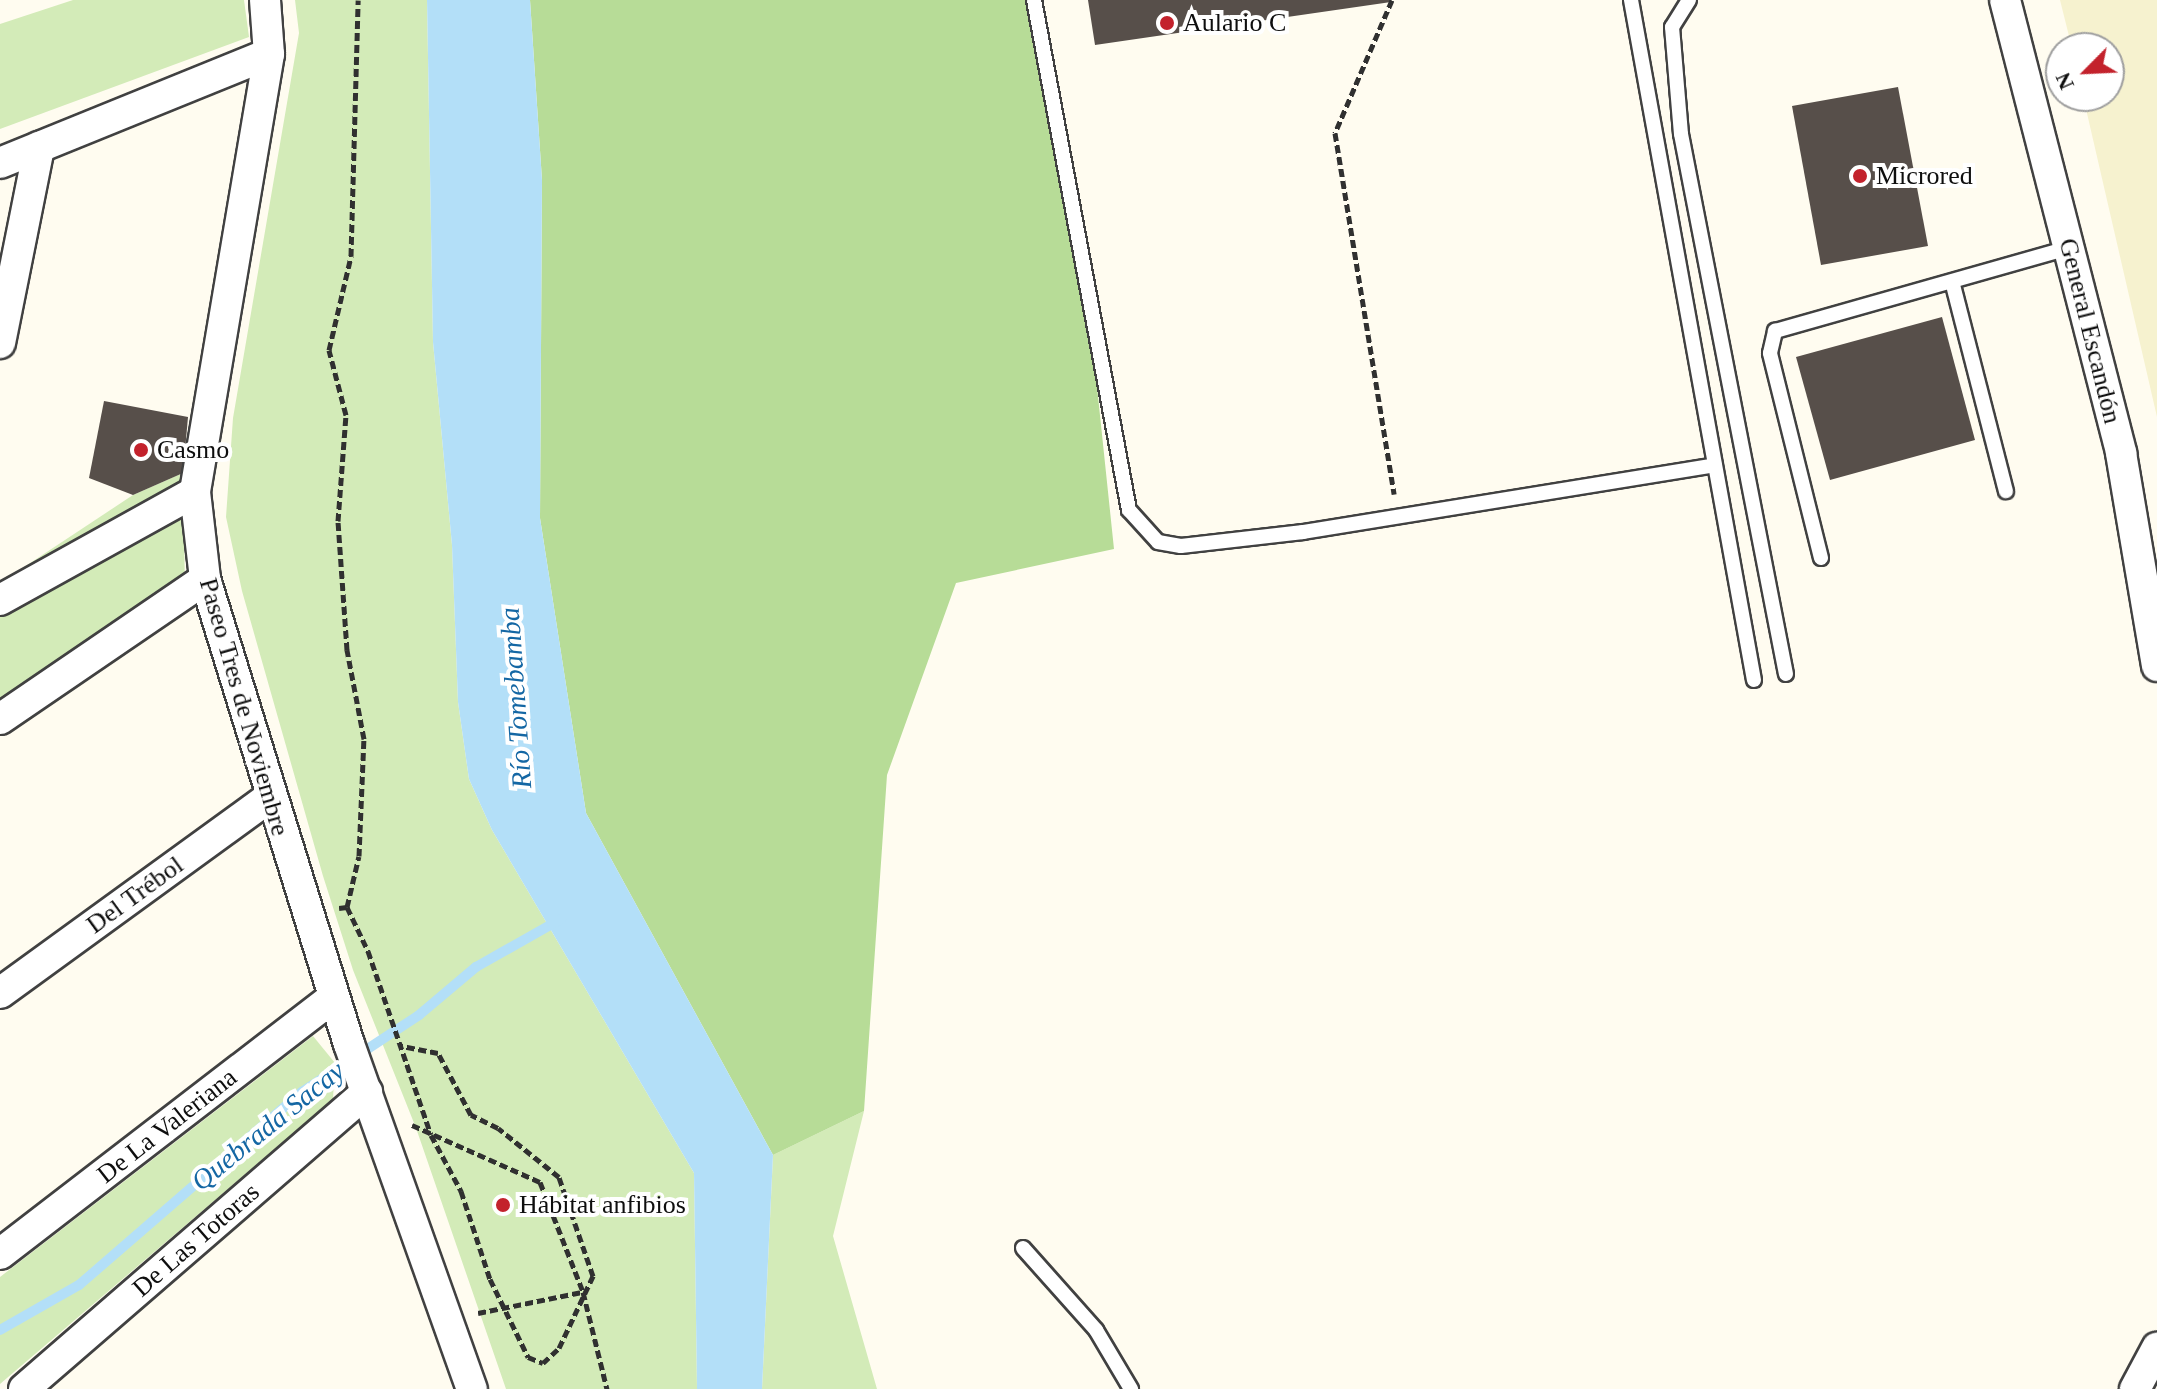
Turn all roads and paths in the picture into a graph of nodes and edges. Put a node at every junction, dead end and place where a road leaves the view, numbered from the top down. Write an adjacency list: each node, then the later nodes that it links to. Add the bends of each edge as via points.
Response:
1 (265, 0): 8 (street, Paseo Tres de Noviembre)
2 (358, 0): 26 (path, via 351,256 329,350 346,415 338,521 347,650 364,739 359,856)
3 (1034, 0): 17 (lane, via 1129,510 1158,542 1181,546)
4 (1392, 0): 17 (path, via 1335,133)
5 (1631, 0): 14 (lane)
6 (1689, 0): 22 (lane, via 1672,27 1681,134)
7 (2005, 0): 11 (street, General Escandón)
8 (269, 54): 9 (street); 16 (street, Paseo Tres de Noviembre)
9 (39, 147): 10 (street); 13 (street)
10 (0, 163)
11 (2070, 248): 12 (lane); 21 (street, General Escandón, via 2121,453)
12 (1953, 285): 15 (lane); 18 (lane, via 1791,324 1770,337)
13 (0, 343)
14 (1715, 465): 17 (lane); 23 (lane)
15 (2006, 491)
16 (195, 492): 19 (street, Paseo Tres de Noviembre); 20 (street)
17 (1398, 515)
18 (1821, 558)
19 (205, 579): 24 (street); 25 (street, Paseo Tres de Noviembre)
20 (0, 600)
21 (2157, 666)
22 (1786, 674)
23 (1754, 680)
24 (0, 719)
25 (270, 797): 27 (street, Paseo Tres de Noviembre); 28 (street, Del Trébol)
26 (347, 907): 27 (path); 30 (path)
27 (306, 911): 29 (street, Paseo Tres de Noviembre)
28 (0, 993)
29 (334, 997): 31 (street, Paseo Tres de Noviembre); 34 (street, De La Valeriana)
30 (401, 1046): 32 (path); 35 (path, via 438,1053 471,1115 498,1128 559,1177 593,1276)
31 (364, 1082): 32 (path); 37 (street, Paseo Tres de Noviembre); 39 (street, De Las Totoras)
32 (431, 1135): 35 (path, via 540,1182); 36 (path, via 461,1191)
33 (1023, 1248): 42 (lane, via 1096,1330)
34 (0, 1254)
35 (583, 1292): 36 (path); 36 (path, via 559,1348 543,1363 528,1357); 41 (path)
36 (505, 1309): 37 (path)
37 (446, 1315): 40 (street, Paseo Tres de Noviembre)
38 (2157, 1348): 43 (street)
39 (24, 1389)
40 (472, 1389)
41 (607, 1389)
42 (1131, 1389)
43 (2135, 1389)

